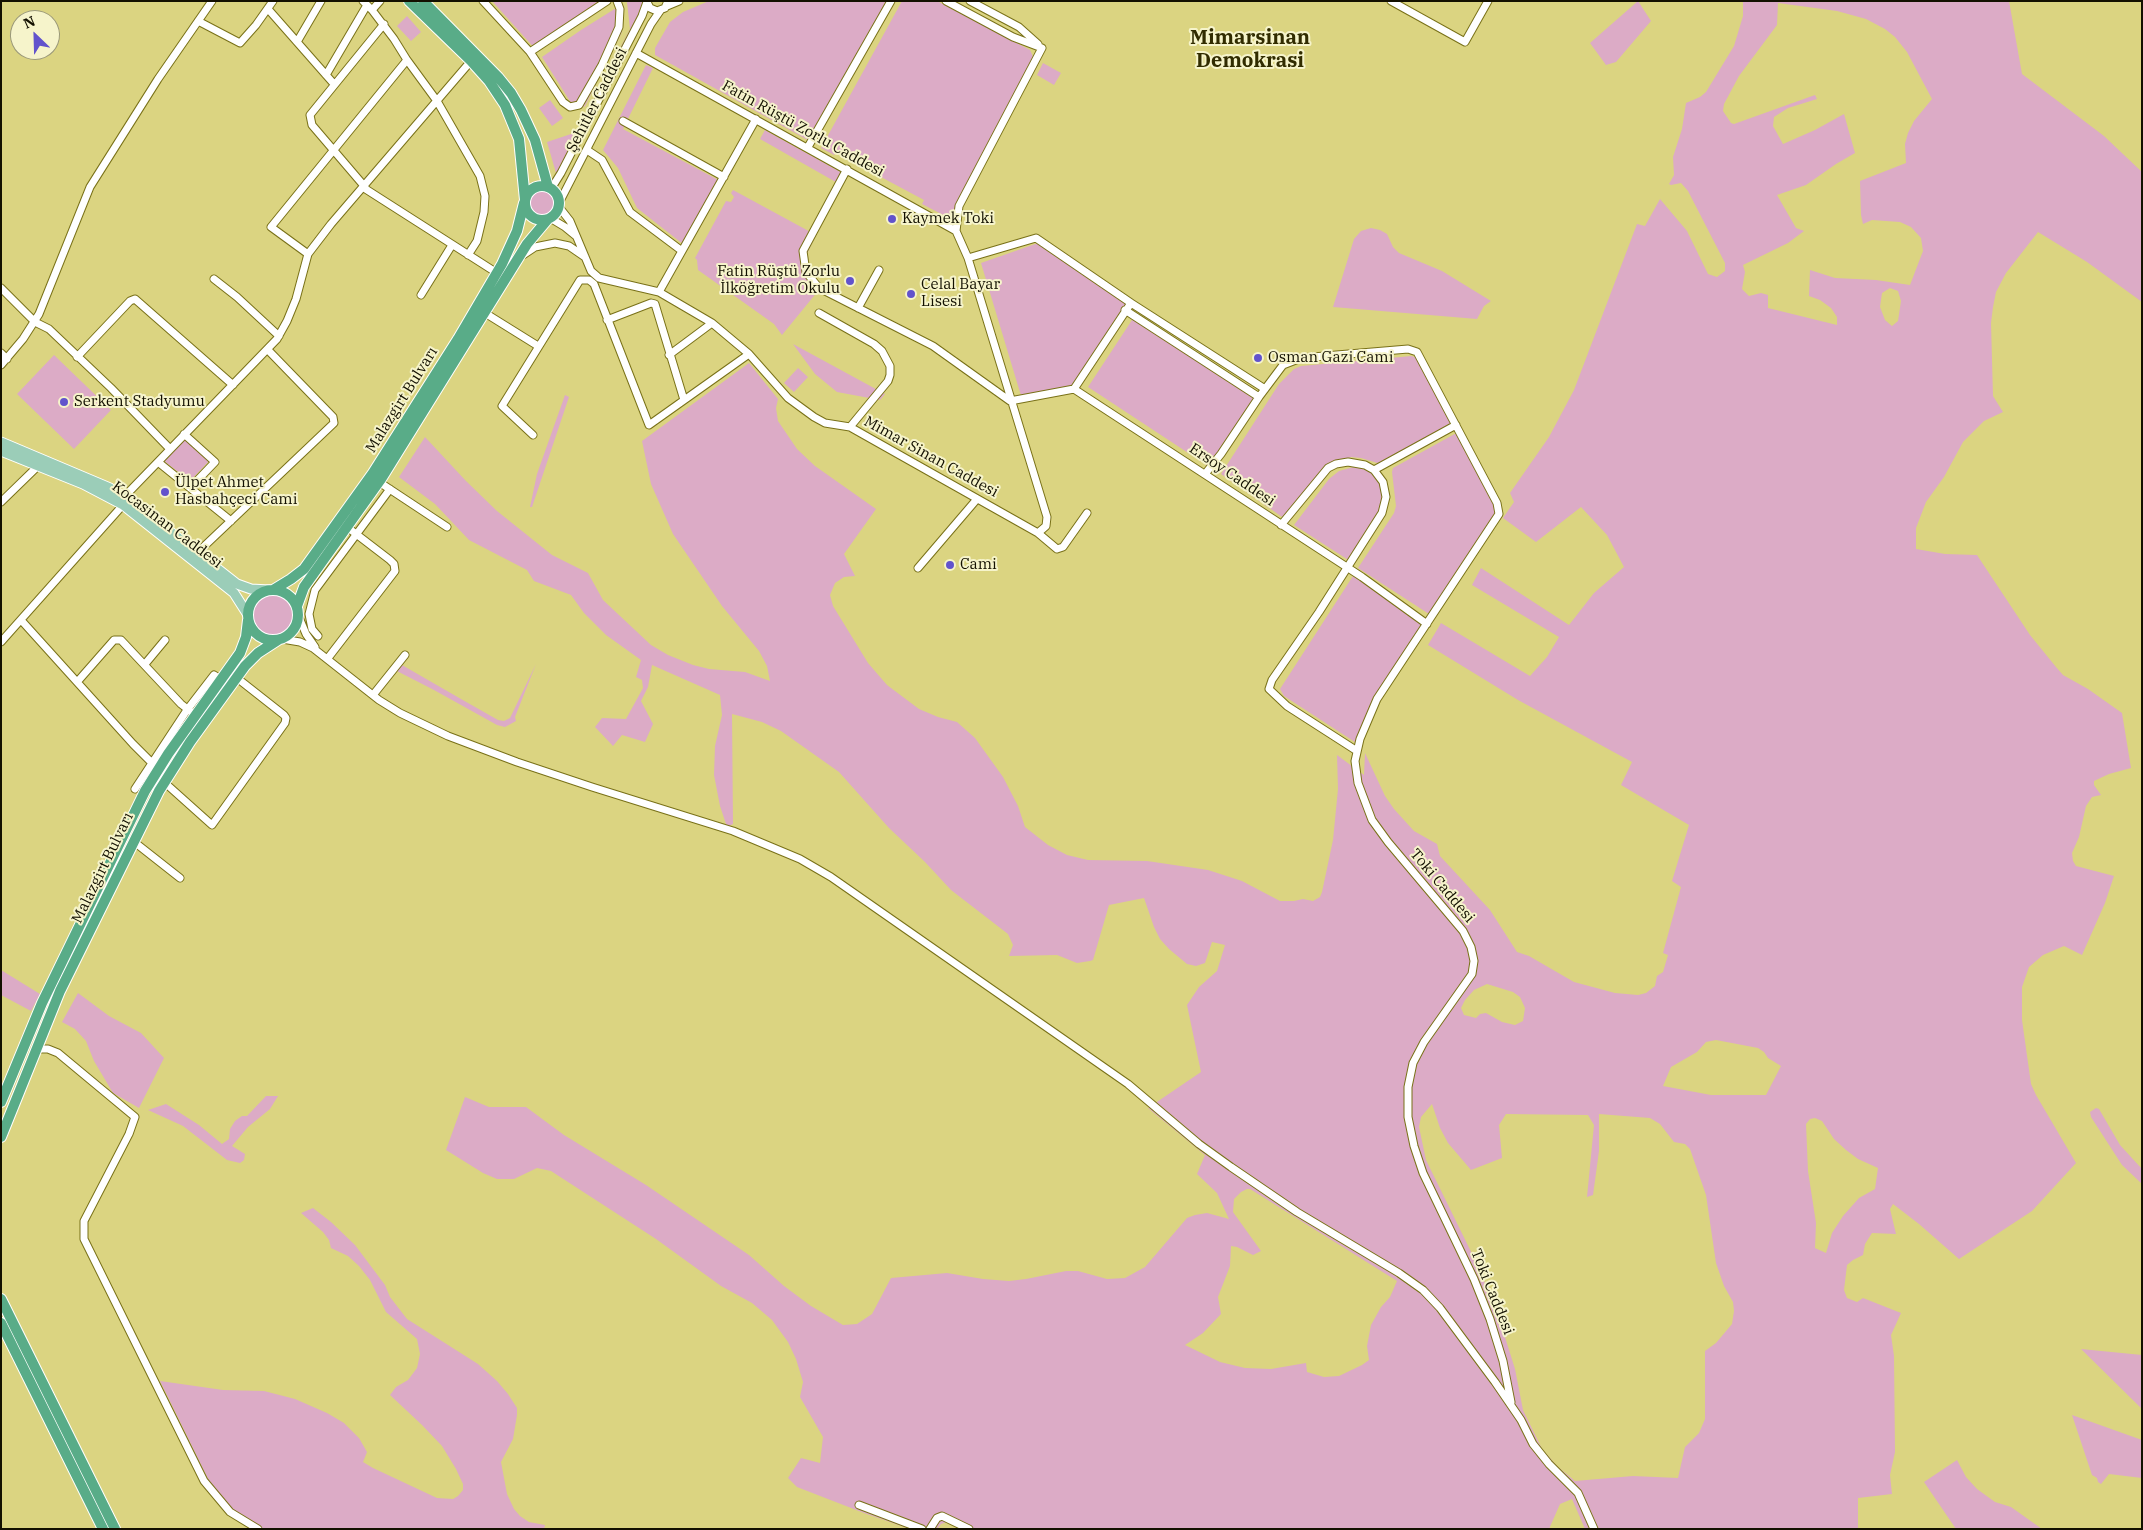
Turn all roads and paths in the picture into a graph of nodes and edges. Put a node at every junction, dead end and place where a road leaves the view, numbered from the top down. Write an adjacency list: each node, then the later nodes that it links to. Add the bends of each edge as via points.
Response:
1 (212, 1): 20 (street)
2 (274, 1): 19 (street)
3 (321, 1): 22 (street)
4 (380, 1): 17 (street)
5 (409, 1): 27 (highway)
6 (423, 1): 39 (highway, via 511,93 535,140)
7 (483, 1): 24 (street)
8 (607, 1): 24 (street)
9 (617, 1): 24 (street, via 619,27 602,65 578,105 570,107 563,102)
10 (679, 1): 18 (street)
11 (890, 1): 33 (street)
12 (946, 1): 23 (street, via 1013,37)
13 (970, 1): 23 (street, via 1019,27)
14 (1391, 1): 15 (street, via 1465,42)
15 (1488, 1)
16 (647, 2): 18 (street, via 650,8); 39 (street, Şehitler Caddesi, via 562,173)
17 (368, 5): 21 (street); 28 (street)
18 (665, 6): 25 (street, Şehitler Caddesi)
19 (268, 9): 20 (street, via 240,43); 22 (street)
20 (198, 21): 66 (street, via 90,187)
21 (384, 24): 26 (street); 29 (street)
22 (297, 42): 28 (street)
23 (1042, 48): 43 (street, via 959,206)
24 (530, 52)
25 (636, 53): 31 (street, Fatin Rüştü Zorlu Caddesi); 35 (street, Şehitler Caddesi)
26 (407, 60): 30 (street); 34 (street)
27 (471, 61): 30 (street); 40 (highway, via 496,89 514,122 519,139)
28 (326, 75): 29 (street)
29 (334, 84): 34 (street, via 312,110 310,118)
30 (437, 101): 38 (street); 48 (street, via 477,169 484,190 481,228)
31 (756, 119): 33 (street, Fatin Rüştü Zorlu Caddesi); 37 (street)
32 (623, 121): 37 (street)
33 (808, 147): 36 (street, Fatin Rüştü Zorlu Caddesi)
34 (333, 150): 38 (street); 47 (street, via 272,227)
35 (587, 150): 41 (street, Şehitler Caddesi); 46 (street, via 602,160 630,212)
36 (847, 169): 43 (street, Fatin Rüştü Zorlu Caddesi); 61 (street, via 803,251 803,259 806,272 815,284)
37 (724, 177): 46 (street)
38 (365, 187): 45 (street); 47 (street)
39 (550, 188): 40 (highway, via 538,186 532,189); 41 (highway, via 558,196)
40 (524, 202): 42 (highway, via 532,218); 53 (highway, Malazgirt Bulvarı, via 513,240)
41 (559, 205): 42 (highway); 44 (street)
42 (549, 219): 44 (street, via 566,227); 51 (highway, Malazgirt Bulvarı)
43 (956, 231): 50 (street)
44 (578, 238): 49 (street)
45 (452, 245): 48 (street); 59 (street)
46 (682, 251): 58 (street)
47 (308, 254): 68 (street, via 296,300)
48 (468, 255): 53 (street)
49 (586, 258): 51 (street, via 569,246 552,243 535,247); 54 (street)
50 (968, 258): 60 (street, via 1036,238); 81 (street)
51 (517, 260): 63 (highway, Malazgirt Bulvarı)
52 (879, 270): 61 (street)
53 (497, 272): 109 (highway, Malazgirt Bulvarı, via 373,473 304,569 292,580)
54 (594, 274): 56 (street); 58 (street, Mimar Sinan Caddesi, via 599,278)
55 (214, 279): 68 (street)
56 (589, 280): 65 (street, via 594,284); 69 (street, via 578,281)
57 (1, 288): 66 (street)
58 (659, 292): 67 (street, Mimar Sinan Caddesi)
59 (421, 295)
60 (1130, 303): 62 (street); 78 (street)
61 (858, 308): 81 (street, via 933,346)
62 (1125, 310): 77 (street); 79 (street)
63 (485, 313): 69 (street); 93 (highway, Malazgirt Bulvarı)
64 (819, 313): 83 (street, via 874,344 890,366 888,381)
65 (607, 320): 73 (street, via 654,303); 80 (street, via 649,425)
66 (35, 322): 74 (street, via 49,329); 75 (street)
67 (712, 323): 72 (street, Mimar Sinan Caddesi); 73 (street)
68 (279, 336): 70 (street)
69 (538, 346): 85 (street, via 502,406)
70 (268, 350): 76 (street); 100 (street, via 334,421)
71 (1, 353): 75 (street)
72 (749, 354): 80 (street); 83 (street, Mimar Sinan Caddesi, via 800,409 825,423)
73 (669, 355): 80 (street)
74 (77, 357): 76 (street, via 135,299); 87 (street)
75 (4, 362)
76 (233, 385): 84 (street)
77 (1074, 389): 81 (street); 92 (street, Ersoy Caddesi)
78 (1265, 389): 79 (street); 82 (street, via 1283,365 1301,358 1408,349 1417,352)
79 (1259, 397): 92 (street)
80 (684, 400)
81 (1010, 401): 105 (street, via 1047,517 1046,526)
82 (1456, 424): 91 (street); 113 (street, Toki Caddesi, via 1497,503 1499,514)
83 (850, 427): 96 (street, Mimar Sinan Caddesi)
84 (184, 434): 87 (street); 94 (street, via 215,462)
85 (533, 435)
86 (1, 442): 97 (main road, Kocasinan Caddesi, via 90,478)
87 (170, 450): 89 (street)
88 (1, 451): 90 (main road, Kocasinan Caddesi)
89 (158, 462): 94 (street); 97 (street)
90 (38, 466): 97 (main road, Kocasinan Caddesi); 98 (street)
91 (1374, 470): 101 (street, via 1353,462 1332,466); 108 (street, via 1385,487 1385,506)
92 (1205, 474): 101 (street, Ersoy Caddesi)
93 (379, 482): 95 (street); 102 (highway, Malazgirt Bulvarı)
94 (190, 488): 100 (street)
95 (390, 489): 103 (street); 104 (street)
96 (978, 499): 105 (street, Mimar Sinan Caddesi); 107 (street)
97 (124, 501): 106 (main road, Kocasinan Caddesi); 111 (main road, Kocasinan Caddesi, via 234,594); 112 (street)
98 (1, 502)
99 (1087, 513): 105 (street, Mimar Sinan Caddesi, via 1061,548 1055,548)
100 (231, 521): 106 (street)
101 (1281, 525): 108 (street, Ersoy Caddesi)
102 (347, 527): 104 (street); 110 (highway, Malazgirt Bulvarı, via 304,587)
103 (447, 527)
104 (356, 534): 114 (street, via 312,595 309,619); 120 (street, via 390,560 394,571)
105 (1038, 534)
106 (197, 554): 109 (main road, Kocasinan Caddesi, via 237,584)
107 (918, 568)
108 (1346, 569): 113 (street, Ersoy Caddesi); 126 (street, via 1272,680 1270,689 1287,706)
109 (271, 590): 110 (highway, via 286,593); 111 (highway, via 254,599 249,606)
110 (298, 611): 115 (highway, via 293,631); 118 (street, via 306,634)
111 (248, 617): 115 (highway, via 251,628 260,637); 125 (highway, Malazgirt Bulvarı, via 242,648 220,680)
112 (21, 620): 117 (street); 123 (street)
113 (1427, 624): 126 (street, Toki Caddesi, via 1377,699)
114 (318, 636)
115 (280, 639): 118 (street, via 300,642); 122 (highway, Malazgirt Bulvarı, via 252,660)
116 (165, 640): 121 (street)
117 (1, 642)
118 (319, 651): 120 (street)
119 (405, 655): 124 (street)
120 (328, 658): 124 (street)
121 (145, 664): 123 (street, via 123,641 115,639); 125 (street)
122 (237, 678): 128 (highway, Malazgirt Bulvarı); 128 (street, via 284,715 285,723 212,825)
123 (78, 681): 127 (street)
124 (373, 695): 137 (street, via 400,713 456,739 592,787 733,831 800,859 831,877 1128,1084 1231,1168 1423,1290 1440,1308)
125 (191, 712): 127 (highway, Malazgirt Bulvarı)
126 (1357, 751): 137 (street, Toki Caddesi, via 1358,783 1372,820 1463,931 1471,947 1472,974 1412,1063 1408,1117 1423,1173 1490,1319)
127 (155, 766): 129 (street); 133 (highway, Malazgirt Bulvarı, via 42,1003)
128 (164, 782): 130 (highway, Malazgirt Bulvarı)
129 (135, 789)
130 (133, 841): 131 (street); 132 (highway, Malazgirt Bulvarı, via 68,975)
131 (180, 878)
132 (37, 1049): 134 (highway, Malazgirt Bulvarı); 141 (street, via 58,1053 135,1117 84,1221 84,1239 204,1481 226,1508)
133 (1, 1102)
134 (1, 1137)
135 (1, 1299): 140 (highway)
136 (1, 1323): 139 (highway)
137 (1512, 1406): 145 (street, via 1533,1444 1578,1493)
138 (859, 1505): 142 (street)
139 (103, 1529)
140 (115, 1529)
141 (258, 1529)
142 (922, 1529)
143 (930, 1529): 144 (street, via 942,1516)
144 (969, 1529)
145 (1594, 1529)

